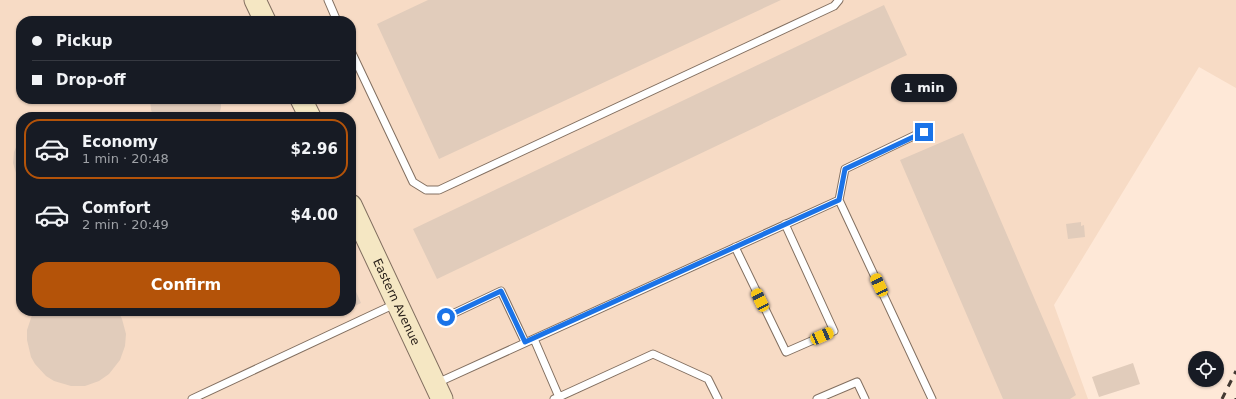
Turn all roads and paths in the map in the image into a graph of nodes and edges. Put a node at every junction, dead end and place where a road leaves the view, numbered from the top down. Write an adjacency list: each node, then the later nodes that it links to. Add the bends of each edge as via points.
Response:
1 (328, 0): 3 (lane)
2 (839, 0): 4 (lane, via 834,6 438,190 426,190 413,182)
3 (335, 16)
4 (356, 62)
5 (924, 132): 6 (lane, via 845,169)
6 (839, 200): 8 (lane); 20 (lane)
7 (356, 216): 10 (main road, Eastern Avenue)
8 (785, 224): 9 (lane); 9 (lane, via 834,331 786,352)
9 (735, 247): 12 (lane)
10 (397, 303): 14 (main road, Eastern Avenue); 16 (lane)
11 (446, 317): 13 (lane, via 501,291)
12 (534, 339): 13 (lane); 15 (lane)
13 (525, 342): 14 (lane)
14 (438, 391)
15 (556, 398): 17 (lane, via 653,354 708,379)
16 (192, 399)
17 (718, 399)
18 (817, 399): 19 (lane, via 857,382)
19 (865, 399)
20 (932, 399)

